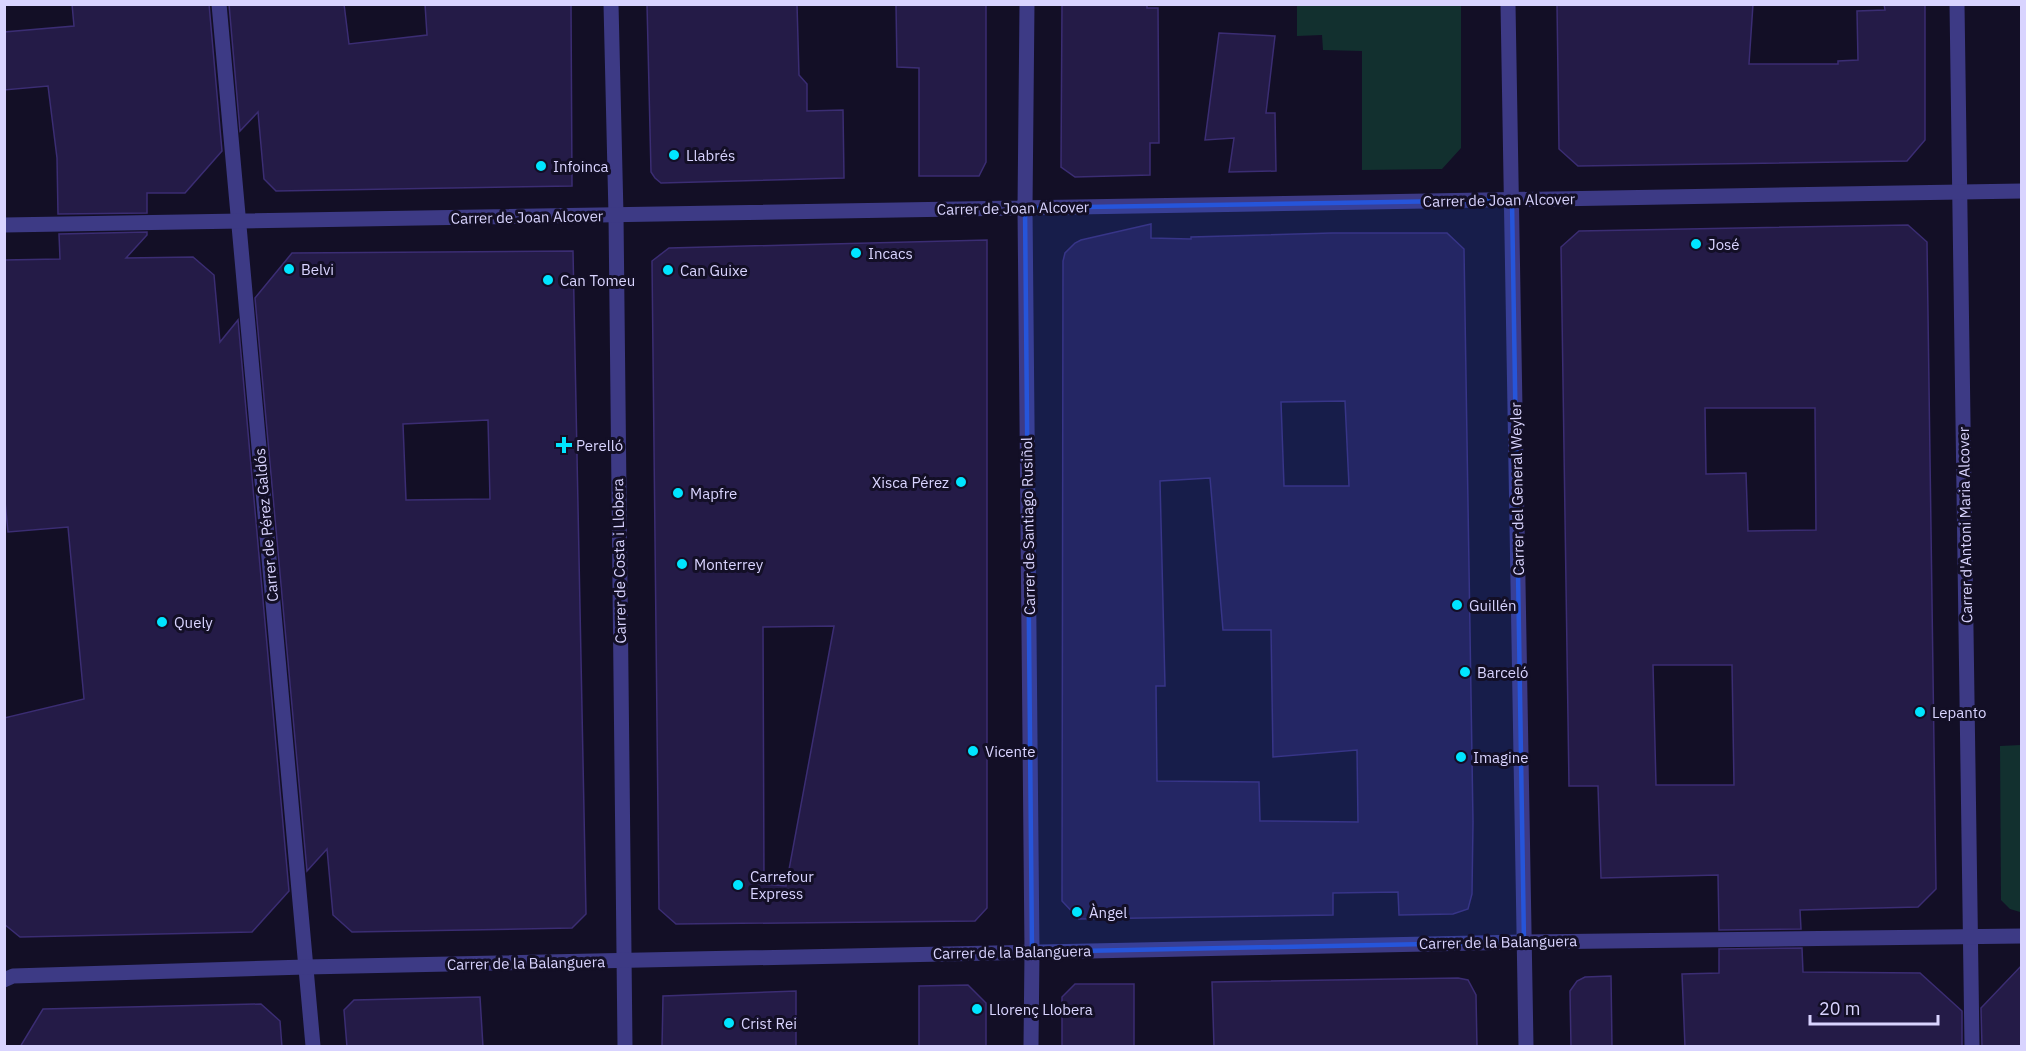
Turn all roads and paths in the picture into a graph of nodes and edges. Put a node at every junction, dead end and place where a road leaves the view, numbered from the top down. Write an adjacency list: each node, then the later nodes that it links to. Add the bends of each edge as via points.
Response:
1 (219, 4): 11 (street, Carrer de Pérez Galdós)
2 (611, 4): 10 (street, Carrer de Costa i Llobera)
3 (1027, 4): 9 (street, Carrer de Santiago Rusiñol)
4 (1508, 4): 8 (street, Carrer del General Weyler)
5 (1957, 4): 7 (street, Carrer d'Antoni Maria Alcover)
6 (2022, 191): 7 (street, Carrer de Joan Alcover)
7 (1960, 192): 8 (street, Carrer de Joan Alcover); 13 (street, Carrer d'Antoni Maria Alcover)
8 (1512, 200): 9 (street, Carrer de Joan Alcover); 15 (street, Carrer del General Weyler)
9 (1025, 208): 10 (street, Carrer de Joan Alcover); 16 (street, Carrer de Santiago Rusiñol)
10 (616, 215): 11 (street, Carrer de Joan Alcover); 17 (street, Carrer de Costa i Llobera)
11 (238, 221): 12 (street, Carrer de Joan Alcover); 18 (street, Carrer de Pérez Galdós)
12 (4, 225)
13 (1972, 936): 14 (street, Carrer de la Balanguera); 15 (street, Carrer de la Balanguera); 24 (street, Carrer d'Antoni Maria Alcover)
14 (2022, 936)
15 (1524, 942): 16 (street, Carrer de la Balanguera); 23 (street, Carrer del General Weyler)
16 (1032, 952): 17 (street, Carrer de la Balanguera); 22 (street, Carrer de Santiago Rusiñol)
17 (623, 961): 18 (street, Carrer de la Balanguera); 21 (street, Carrer de Costa i Llobera)
18 (306, 968): 19 (street, Carrer de la Balanguera, via 13,976); 20 (street, Carrer de Pérez Galdós)
19 (4, 980)
20 (313, 1047)
21 (625, 1047)
22 (1031, 1047)
23 (1526, 1047)
24 (1972, 1047)

